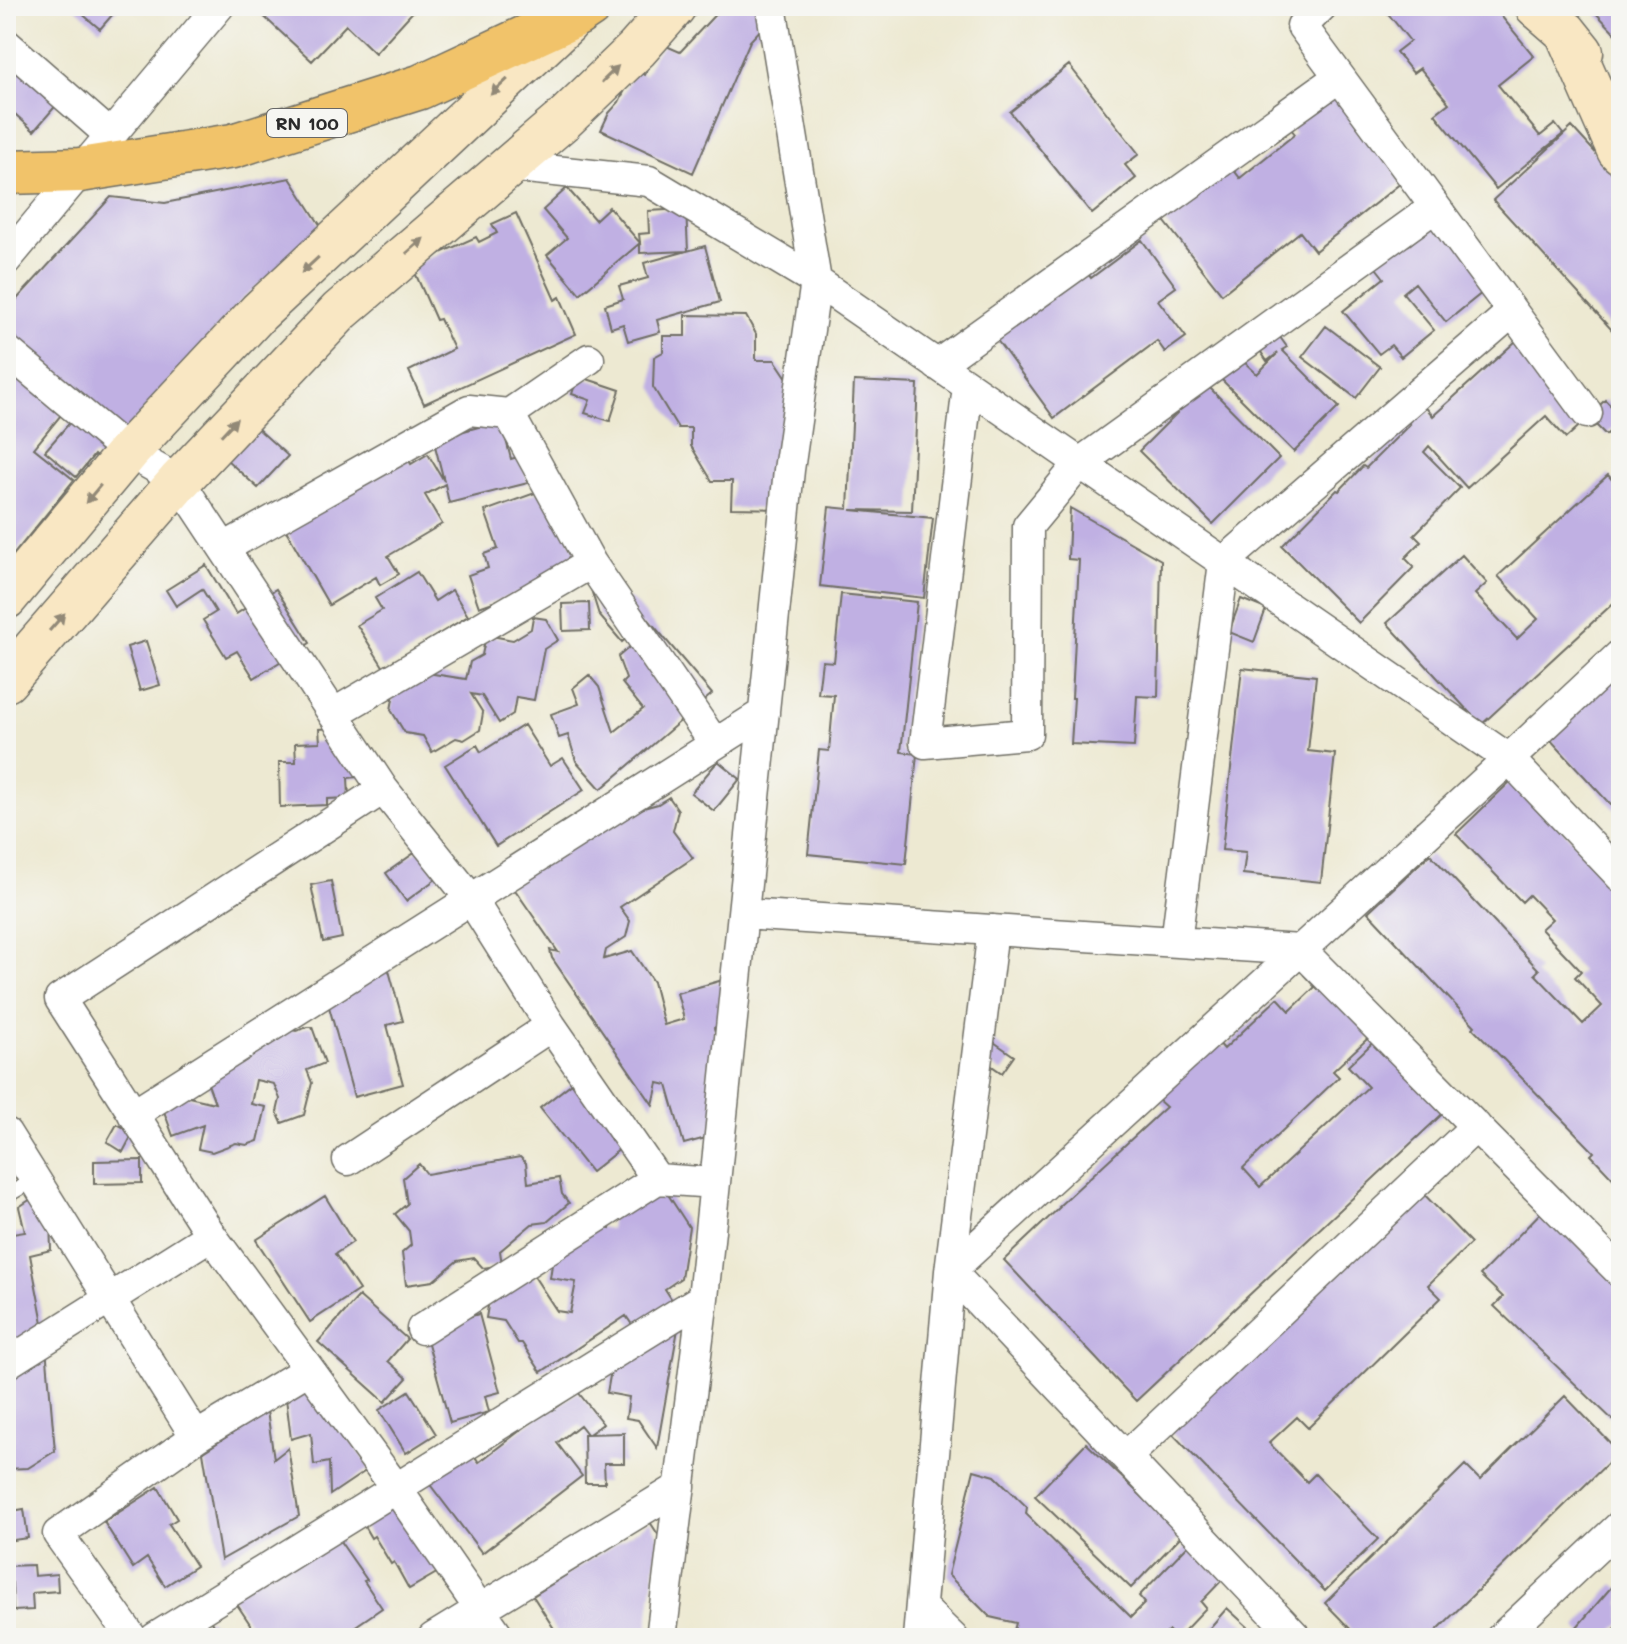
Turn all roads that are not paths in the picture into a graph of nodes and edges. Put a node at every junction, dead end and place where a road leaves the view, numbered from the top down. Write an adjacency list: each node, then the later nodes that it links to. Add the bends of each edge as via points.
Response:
1 (219, 6): 10 (street)
2 (675, 6): 12 (street, one-way to 2, via 562,121)
3 (771, 6): 17 (street)
4 (1322, 6): 8 (street, via 1302,26)
5 (583, 10): 13 (main road, RN 100, via 420,87 233,146); 25 (street, one-way to 25, via 259,312)
6 (1551, 19): 9 (street); 11 (street)
7 (6, 44): 10 (street)
8 (1339, 77): 15 (street); 21 (street)
9 (1621, 100)
10 (110, 135): 13 (street)
11 (1621, 153)
12 (508, 166): 17 (street, via 649,181); 27 (street, one-way to 12, via 340,311)
13 (80, 170): 14 (main road, RN 100); 16 (street)
14 (6, 172)
15 (1435, 207): 18 (street); 26 (street)
16 (6, 260)
17 (816, 281): 21 (street); 34 (street, via 789,470)
18 (1512, 312): 23 (street); 29 (street)
19 (6, 350): 25 (street)
20 (589, 359): 24 (street)
21 (937, 365): 22 (street)
22 (968, 386): 26 (street); 26 (street, via 925,743 1027,734 1028,526)
23 (1587, 413)
24 (509, 414): 28 (street, via 469,410); 30 (street)
25 (128, 452): 27 (street); 31 (street, one-way to 31)
26 (1080, 463): 29 (street)
27 (179, 481): 28 (street); 33 (street, one-way to 27)
28 (224, 548): 35 (street)
29 (1224, 562): 37 (street); 43 (street)
30 (591, 563): 35 (street); 36 (street)
31 (6, 598)
32 (1621, 654): 37 (street)
33 (6, 681)
34 (764, 713): 36 (street); 41 (street)
35 (333, 714): 38 (street)
36 (715, 744): 40 (street)
37 (1509, 759): 39 (street); 44 (street)
38 (383, 789): 40 (street); 46 (street, via 60,999)
39 (1621, 877)
40 (471, 899): 45 (street); 46 (street)
41 (743, 914): 42 (street); 52 (street)
42 (993, 930): 43 (street); 55 (street)
43 (1176, 942): 44 (street)
44 (1301, 950): 47 (street); 55 (street)
45 (551, 1026): 49 (street); 51 (street)
46 (133, 1114): 54 (street)
47 (1476, 1126): 56 (street); 63 (street)
48 (6, 1133): 50 (street)
49 (348, 1160)
50 (35, 1179): 53 (lane); 58 (street)
51 (657, 1179): 52 (street); 59 (street)
52 (715, 1183): 57 (street)
53 (6, 1196)
54 (211, 1235): 58 (street); 61 (street)
55 (950, 1271): 63 (street); 67 (street)
56 (1621, 1273)
57 (703, 1298): 64 (street); 65 (street)
58 (110, 1299): 60 (street); 62 (street)
59 (422, 1329)
60 (6, 1364)
61 (309, 1369): 62 (street); 65 (street)
62 (196, 1437): 69 (street, via 58,1534)
63 (1126, 1457): 76 (street)
64 (680, 1487): 68 (street); 73 (street)
65 (396, 1488): 68 (street); 70 (street)
66 (1621, 1525): 77 (street)
67 (921, 1607): 74 (street); 75 (street)
68 (480, 1608): 71 (street); 72 (street)
69 (132, 1638)
70 (155, 1638)
71 (433, 1638)
72 (500, 1638)
73 (661, 1638)
74 (918, 1638)
75 (953, 1638)
76 (1297, 1638)
77 (1501, 1638)

